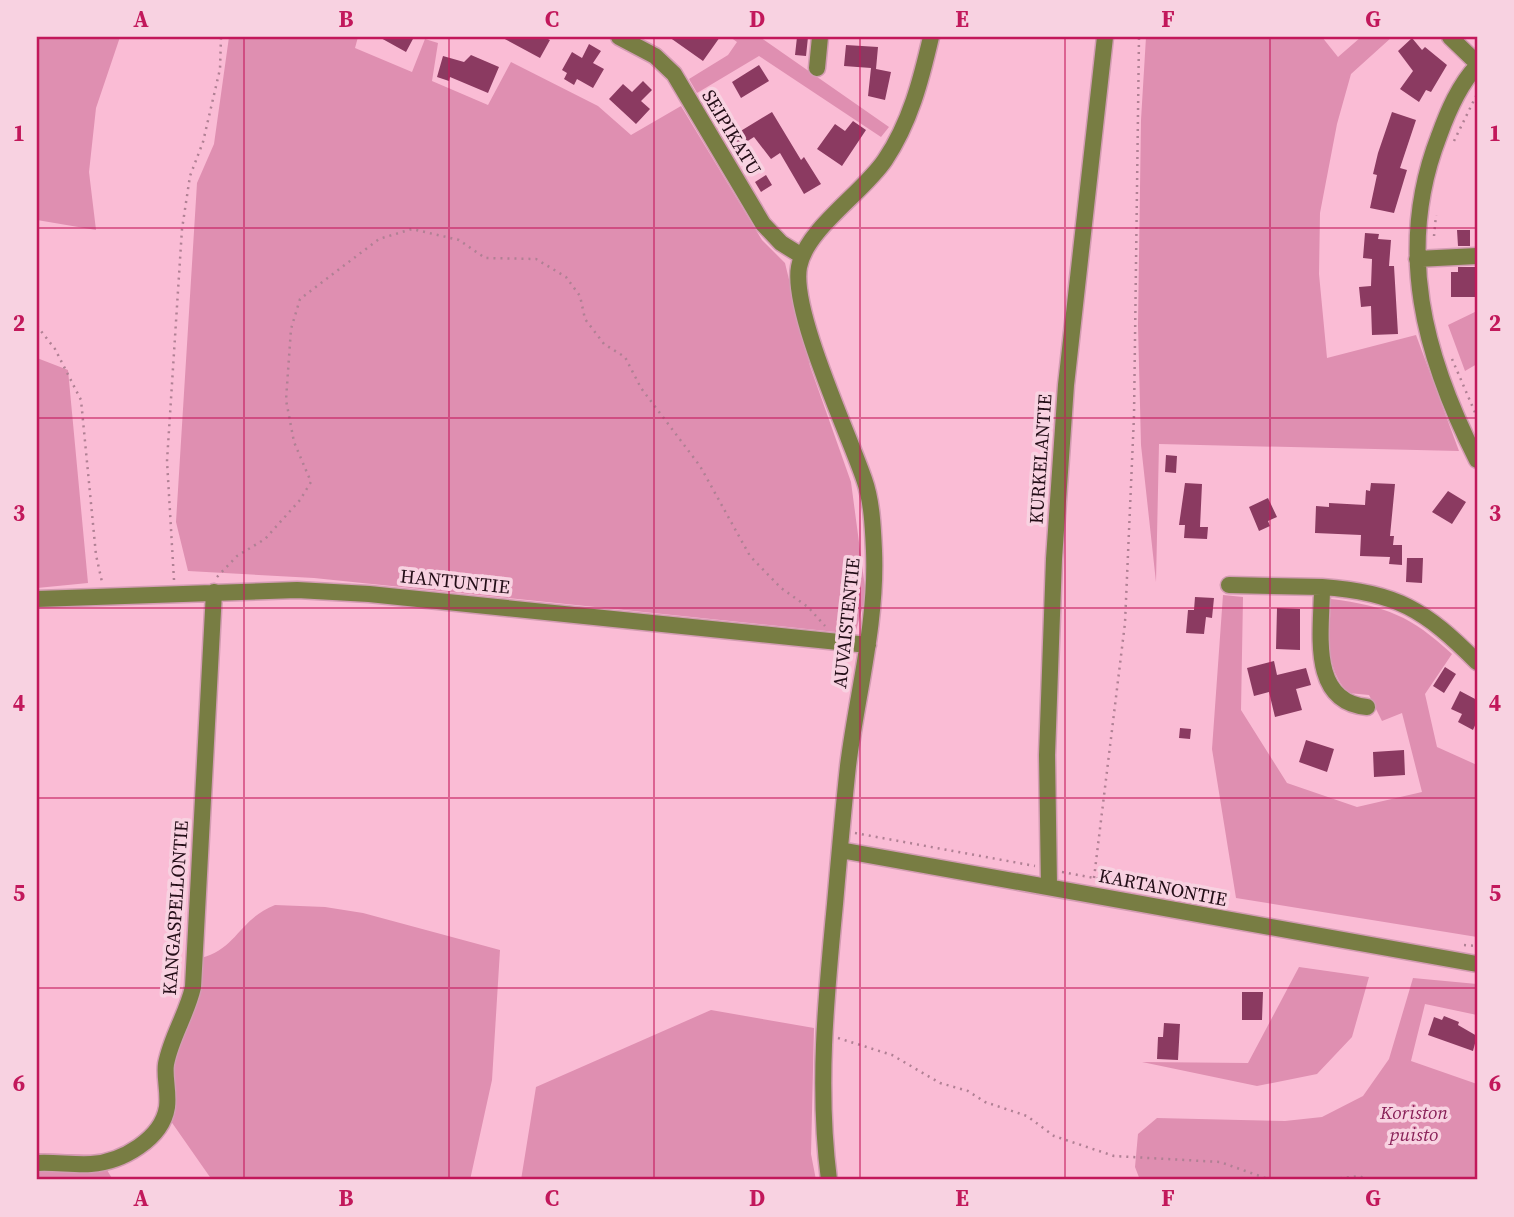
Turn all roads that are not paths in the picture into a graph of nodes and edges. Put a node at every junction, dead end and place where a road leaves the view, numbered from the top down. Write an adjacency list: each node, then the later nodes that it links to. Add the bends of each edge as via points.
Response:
1 (619, 37): 8 (street, SEIPIKATU, via 674,74 763,224)
2 (820, 37): 7 (street)
3 (931, 37): 8 (street, via 914,102 894,147)
4 (1105, 37): 20 (street, KURKELANTIE, via 1066,385 1054,559 1047,754)
5 (1450, 37): 6 (street)
6 (1477, 64): 10 (street, via 1448,112 1432,153 1420,198)
7 (817, 68)
8 (802, 256): 16 (street, AUVAISTENTIE, via 798,275 802,303 866,483 875,579)
9 (1477, 256): 10 (street)
10 (1417, 259): 11 (street, via 1427,334)
11 (1477, 460)
12 (1229, 585): 13 (street)
13 (1322, 587): 17 (street, via 1405,604 1434,621); 18 (street, via 1322,659 1327,682 1342,700)
14 (208, 593): 15 (street, HANTUNTIE); 16 (street, HANTUNTIE, via 297,590 446,600); 22 (street, KANGASPELLONTIE, via 193,988 165,1067 167,1106 162,1125 146,1142 116,1159 90,1164)
15 (37, 599)
16 (868, 645): 19 (street, AUVAISTENTIE, via 848,763)
17 (1477, 662)
18 (1367, 707)
19 (840, 850): 20 (street, KARTANONTIE); 23 (street, AUVAISTENTIE, via 822,1028 821,1104)
20 (1049, 886): 21 (street, KARTANONTIE)
21 (1477, 964)
22 (37, 1163)
23 (829, 1180)

